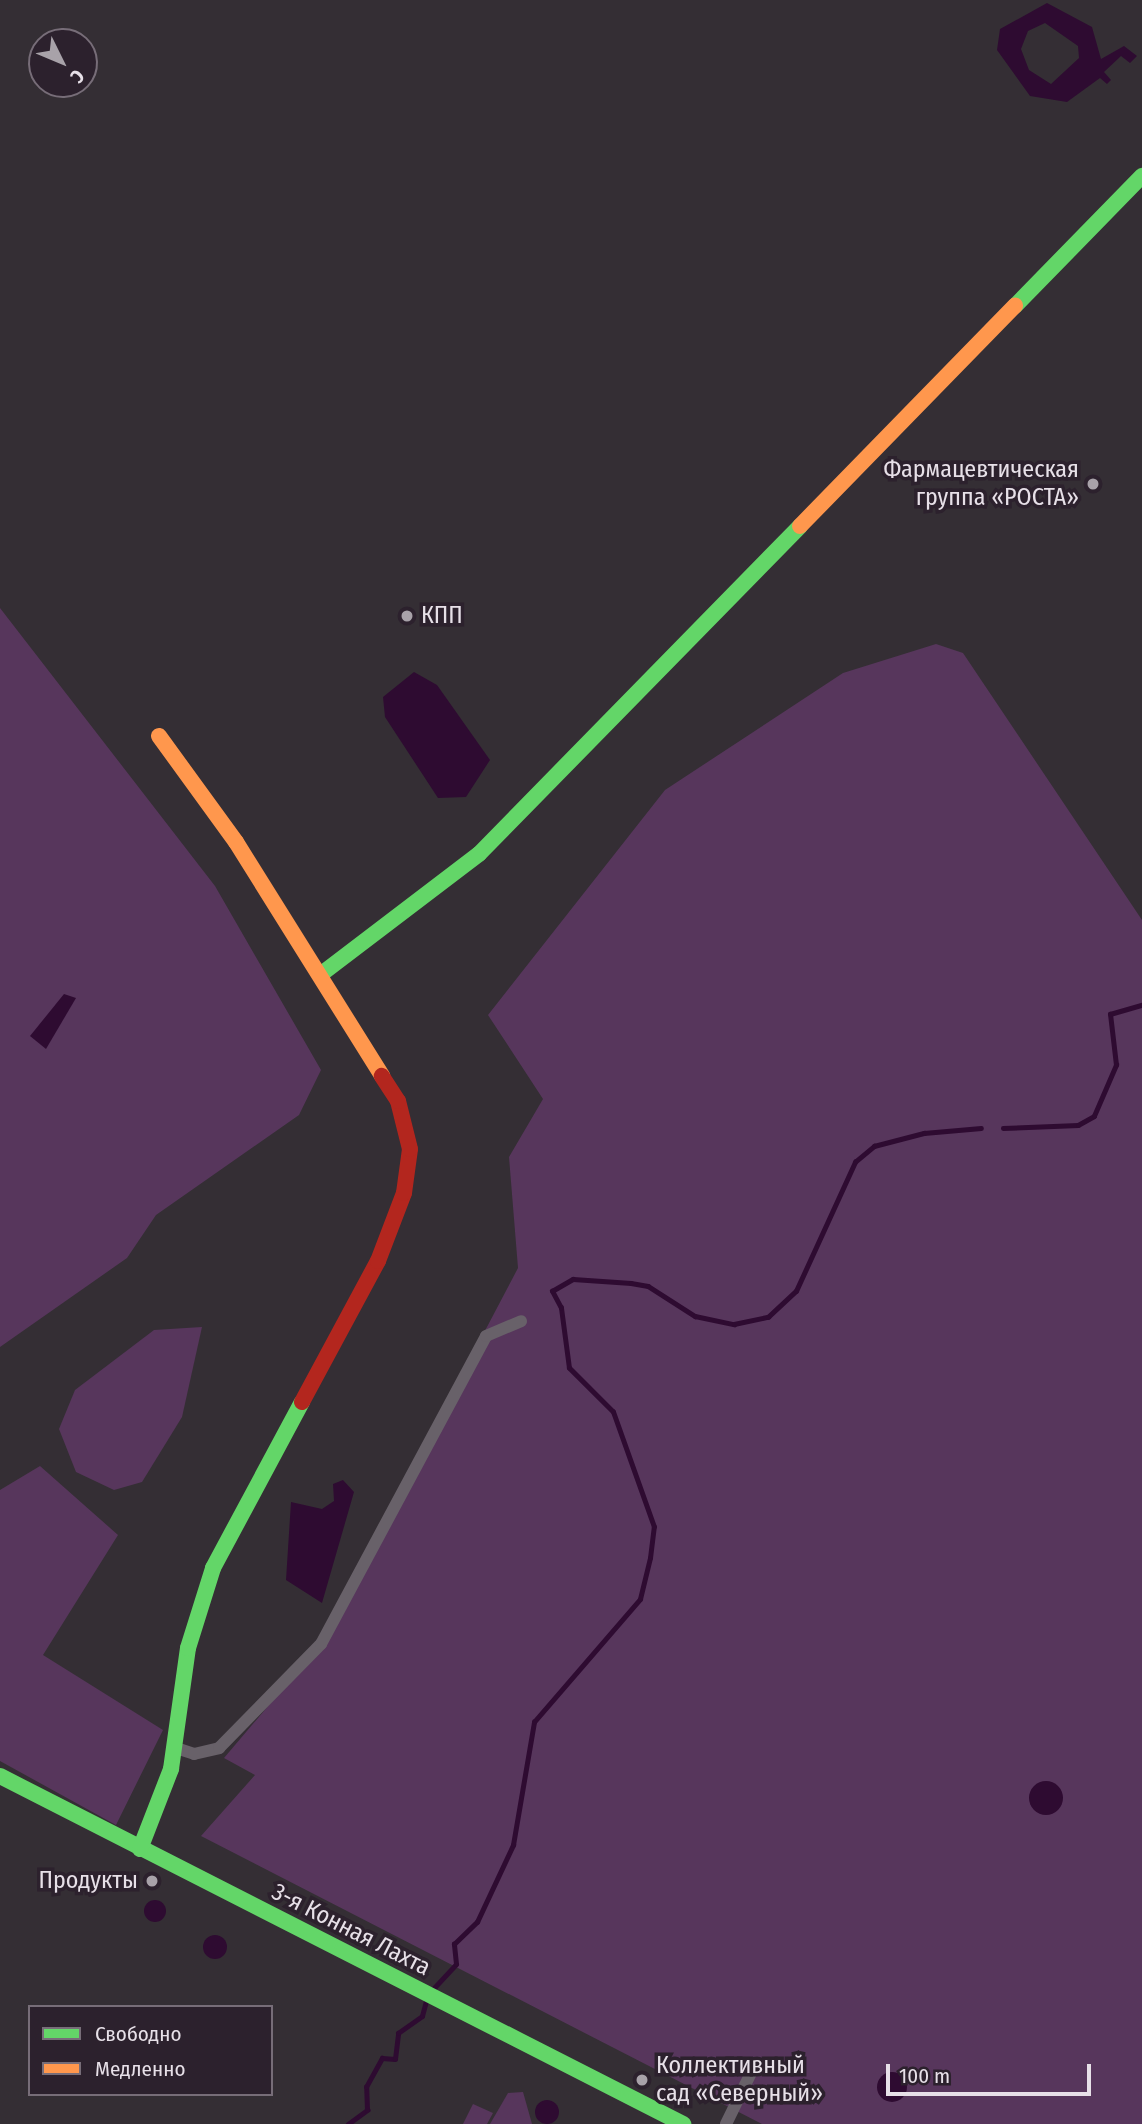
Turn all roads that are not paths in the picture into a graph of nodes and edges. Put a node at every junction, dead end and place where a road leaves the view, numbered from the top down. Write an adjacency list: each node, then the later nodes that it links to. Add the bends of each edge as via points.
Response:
1 (1142, 176): 3 (street, via 479,854)
2 (159, 736): 3 (street)
3 (320, 975): 5 (street, via 398,1101 408,1128 408,1173 378,1261 213,1568 188,1648)
4 (521, 1321): 5 (street, via 486,1336 321,1644 219,1748 194,1754)
5 (176, 1748): 7 (street)
6 (0, 1776): 7 (street, 3-я Конная Лахта)
7 (139, 1849): 9 (street, 3-я Конная Лахта)
8 (753, 2069): 10 (street)
9 (683, 2124)
10 (726, 2124)

